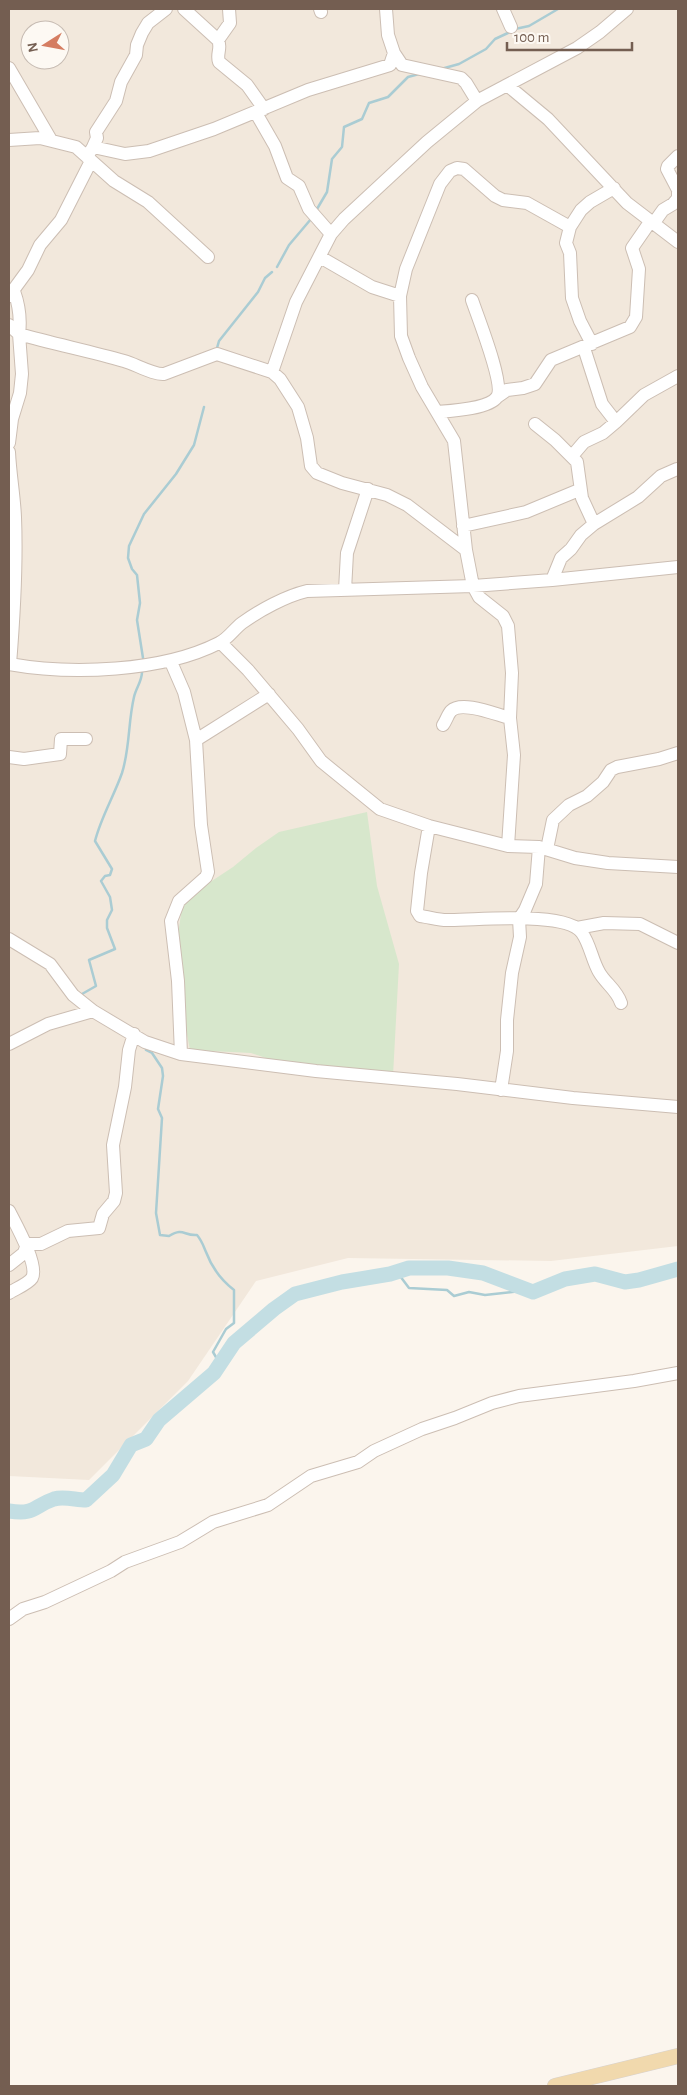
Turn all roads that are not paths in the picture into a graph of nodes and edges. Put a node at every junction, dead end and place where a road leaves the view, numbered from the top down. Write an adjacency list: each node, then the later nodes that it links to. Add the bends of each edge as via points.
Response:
1 (166, 9): 16 (street, via 148,23 142,33 116,102 96,132)
2 (184, 9): 8 (street)
3 (229, 9): 8 (street, via 230,23)
4 (386, 9): 9 (street, via 388,35)
5 (503, 9): 7 (street)
6 (627, 9): 11 (street, via 577,48)
7 (512, 27)
8 (218, 40): 13 (street, via 219,62 247,85)
9 (394, 53): 12 (street, via 402,65 461,78); 13 (street, via 390,65 308,90)
10 (9, 68): 15 (street)
11 (507, 85): 12 (street); 18 (street, via 548,118)
12 (477, 101): 21 (street, via 400,166)
13 (260, 111): 16 (street, via 149,151); 21 (street, via 287,178 299,186 310,209)
14 (9, 140): 15 (street)
15 (52, 140): 16 (street)
16 (90, 155): 23 (street, via 114,181 148,202); 25 (street, via 80,186 66,212)
17 (678, 156): 19 (street, via 667,170 678,190 678,198)
18 (614, 188): 19 (street); 20 (street, via 590,202)
19 (652, 223): 22 (street); 30 (street, via 632,248 639,269 635,320 627,330)
20 (570, 226): 26 (street, via 527,202 503,200 464,169 457,168 450,171 440,184 406,269); 30 (street, via 566,242 570,253 572,298)
21 (331, 234): 24 (street)
22 (678, 242)
23 (208, 257)
24 (320, 257): 26 (street, via 372,287); 31 (street, via 296,302)
25 (11, 293): 29 (street, via 19,304)
26 (400, 296): 34 (street, via 402,336 409,358)
27 (472, 300): 33 (street, via 494,364 499,391)
28 (9, 325): 29 (street)
29 (19, 334): 31 (street, via 144,367 158,374 216,354); 37 (street, via 21,387)
30 (588, 346): 33 (street, via 551,360 535,384 507,390); 35 (street, via 602,404)
31 (272, 372): 41 (street, via 298,407 311,466 317,473)
32 (678, 376): 35 (street, via 644,395)
33 (497, 397): 34 (street, via 465,410)
34 (437, 412): 45 (street, via 454,441)
35 (616, 422): 39 (street, via 584,442)
36 (535, 424): 39 (street)
37 (9, 443)
38 (9, 452): 43 (street)
39 (572, 456): 42 (street, via 579,471)
40 (677, 469): 44 (street, via 661,476 638,497)
41 (368, 489): 46 (street, via 407,505); 50 (street, via 347,553)
42 (579, 490): 44 (street); 45 (street, via 526,512)
43 (12, 518): 53 (street, via 15,603)
44 (594, 524): 48 (street, via 561,558)
45 (463, 526): 46 (street)
46 (466, 550): 49 (street)
47 (678, 567): 48 (street)
48 (552, 580): 49 (street)
49 (473, 586): 50 (street); 55 (street, via 479,597 503,616 508,626 512,673)
50 (345, 590): 51 (street, via 307,591 288,596 241,624)
51 (222, 643): 52 (street); 54 (street)
52 (170, 662): 53 (street, via 63,671); 58 (street, via 186,699)
53 (9, 664)
54 (269, 694): 58 (street); 61 (street, via 321,761 362,796 380,809)
55 (510, 718): 56 (street, via 473,707 458,708 452,710); 62 (street, via 514,769)
56 (443, 725)
57 (86, 739): 60 (street, via 62,739 60,754)
58 (196, 740): 73 (street, via 201,825 208,872 179,901 171,921)
59 (678, 753): 63 (street, via 611,770 587,796 569,805 553,820)
60 (9, 757)
61 (429, 826): 62 (street); 65 (street, via 417,911 420,916 446,921)
62 (508, 846): 63 (street)
63 (543, 848): 64 (street, via 575,858 608,863); 65 (street, via 536,884)
64 (678, 867)
65 (519, 919): 66 (street, via 554,920); 74 (street, via 520,937 512,972)
66 (577, 928): 68 (street, via 604,923 640,924); 69 (street, via 598,970)
67 (9, 940): 70 (street, via 50,964 73,995)
68 (678, 943)
69 (621, 1003)
70 (94, 1012): 71 (street); 72 (street, via 48,1024)
71 (134, 1034): 73 (street, via 159,1048); 77 (street, via 113,1145 114,1201 105,1210 99,1228 68,1231 41,1244)
72 (9, 1044)
73 (181, 1054): 74 (street)
74 (501, 1090): 75 (street)
75 (675, 1105)
76 (9, 1211): 77 (street)
77 (27, 1244): 78 (street, via 24,1253); 79 (street, via 32,1277)
78 (9, 1265)
79 (9, 1293)
80 (678, 1373): 81 (street, via 519,1396 492,1403 422,1429 358,1462 311,1476 268,1505 213,1522 180,1542 125,1562)
81 (9, 1619)
82 (678, 2056): 83 (main road)
83 (556, 2086)

